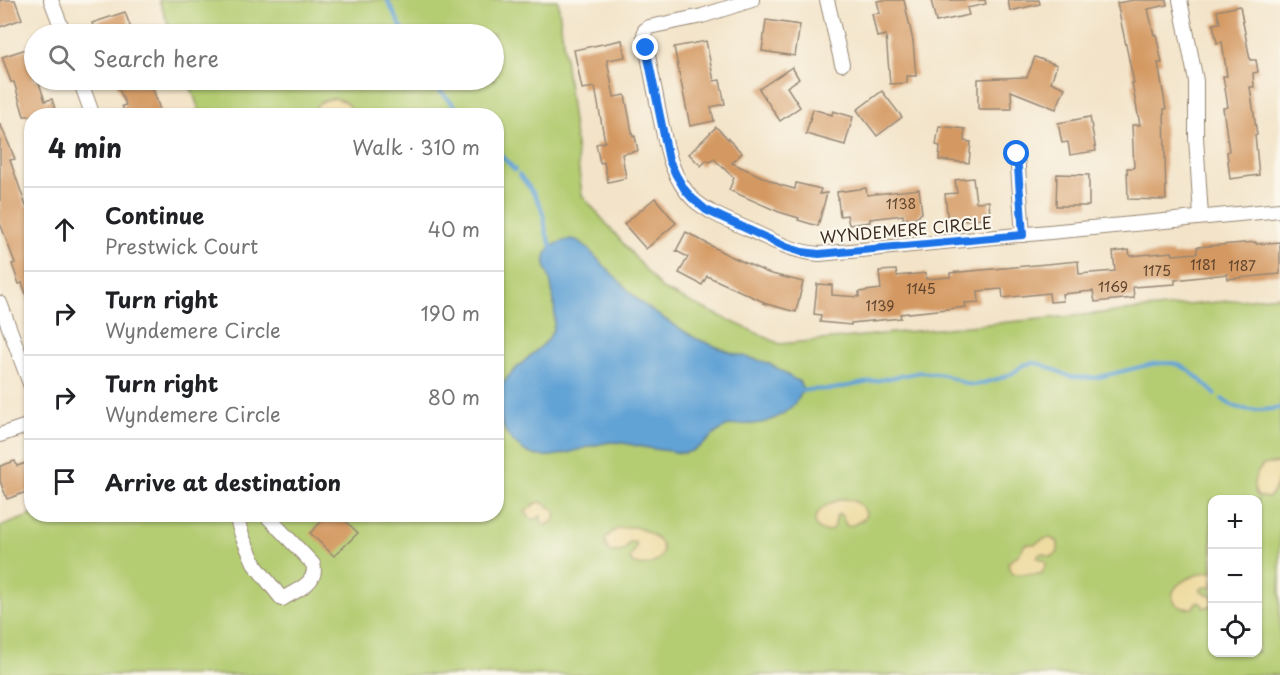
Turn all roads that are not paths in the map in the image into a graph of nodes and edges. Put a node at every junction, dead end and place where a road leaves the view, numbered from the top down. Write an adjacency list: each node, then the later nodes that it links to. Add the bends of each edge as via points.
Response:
1 (51, 0): 5 (street)
2 (752, 0): 12 (street, WYNDEMERE CIRCLE, via 702,16 655,25 644,32 669,160 685,190 699,204 786,247 811,254)
3 (827, 0): 6 (street)
4 (1180, 0): 11 (street, via 1196,81)
5 (60, 24)
6 (842, 64)
7 (84, 90): 8 (street)
8 (90, 108)
9 (1017, 154): 12 (street)
10 (1280, 210): 11 (street, WYNDEMERE CIRCLE)
11 (1201, 217): 12 (street, WYNDEMERE CIRCLE)
12 (1023, 235)
13 (0, 303): 14 (street)
14 (24, 368)
15 (24, 427): 16 (street)
16 (0, 435)
17 (238, 522): 18 (street, via 255,565 282,599 306,585 315,568)
18 (273, 522)

